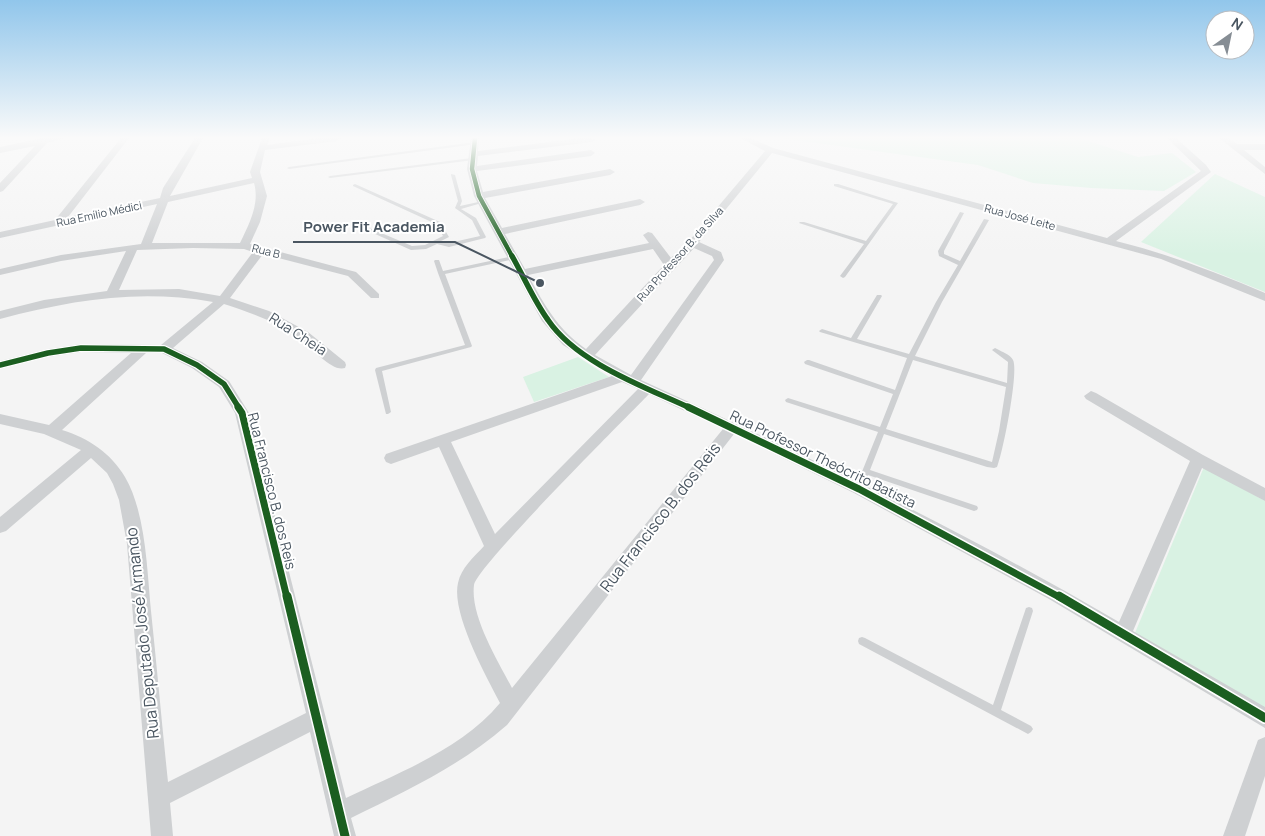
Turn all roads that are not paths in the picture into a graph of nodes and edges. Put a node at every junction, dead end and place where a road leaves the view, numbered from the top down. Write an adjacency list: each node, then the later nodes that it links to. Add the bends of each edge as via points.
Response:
1 (11, 177): 15 (street)
2 (94, 177): 22 (street)
3 (176, 177): 17 (street)
4 (338, 177): 11 (lane)
5 (454, 177): 19 (lane, via 460,201)
6 (476, 177): 16 (street, Rua Professor Theócrito Batista)
7 (586, 177): 16 (street)
8 (748, 177): 30 (street, Rua Professor B. da Silva)
9 (871, 177): 28 (street, Rua José Leite)
10 (1199, 177): 28 (street)
11 (330, 178)
12 (256, 180): 17 (street, Rua Emílio Médici); 34 (street, via 262,196)
13 (355, 185): 29 (lane, via 438,223 446,237)
14 (836, 186): 31 (lane, via 896,204)
15 (0, 189)
16 (481, 199): 19 (lane); 25 (street, Rua Professor Theócrito Batista)
17 (162, 201): 22 (street, Rua Emílio Médici); 33 (street)
18 (640, 202): 25 (street)
19 (457, 208): 29 (lane, via 474,219 483,237 449,245)
20 (962, 213): 39 (lane, via 941,250 941,255)
21 (986, 220): 39 (lane)
22 (59, 222): 26 (street, Rua Emílio Médici)
23 (802, 223): 31 (lane)
24 (358, 225): 29 (lane, via 411,248)
25 (499, 232): 37 (street, Rua Professor Theócrito Batista)
26 (0, 235)
27 (648, 235): 32 (street)
28 (1109, 241): 49 (street, Rua José Leite, via 1193,266)
29 (437, 242)
30 (693, 243): 40 (street, Rua Professor B. da Silva); 61 (street, via 717,254 719,260)
31 (867, 243): 44 (lane)
32 (656, 245): 40 (street); 43 (street)
33 (145, 246): 34 (street, Rua B); 35 (street, Rua B)
34 (244, 246): 36 (street, Rua B)
35 (133, 247): 41 (street, Rua B); 45 (street)
36 (261, 249): 46 (street, Rua B, via 352,274); 48 (street)
37 (513, 258): 42 (lane); 43 (street, Rua Professor Theócrito Batista)
38 (437, 261): 42 (lane)
39 (961, 264): 57 (lane)
40 (670, 265): 56 (street, Rua Professor B. da Silva)
41 (0, 272)
42 (442, 273): 66 (lane, via 469,346 378,370)
43 (521, 273): 56 (street, Rua Professor Theócrito Batista, via 548,321 567,342)
44 (843, 276)
45 (112, 292): 48 (street, Rua Cheia); 50 (street, Rua Cheia)
46 (375, 296)
47 (879, 296): 52 (lane)
48 (224, 298): 54 (street); 60 (street, Rua Cheia, via 279,319 325,350)
49 (1265, 298)
50 (0, 315)
51 (822, 331): 52 (lane)
52 (853, 340): 57 (lane)
53 (144, 348): 54 (street, Rua Francisco B. dos Reis); 59 (street, Rua Francisco B. dos Reis, via 81,348); 69 (street)
54 (164, 349): 87 (street, Rua Francisco B. dos Reis, via 197,365 224,384 242,413)
55 (995, 350): 62 (lane, via 1011,362)
56 (587, 356): 61 (street, Rua Professor Theócrito Batista)
57 (911, 357): 62 (lane); 63 (lane)
58 (807, 362): 63 (lane)
59 (0, 365)
60 (340, 365)
61 (634, 383): 68 (street, Rua Professor Theócrito Batista); 71 (street); 80 (street)
62 (1010, 386): 70 (lane, via 994,465)
63 (897, 393): 70 (lane)
64 (1091, 396): 74 (street)
65 (788, 400): 70 (lane)
66 (388, 412)
67 (0, 419): 69 (street, Rua Deputado José Armando)
68 (732, 427): 76 (street, Rua Professor Theócrito Batista); 84 (street, Rua Francisco B. dos Reis)
69 (53, 430): 72 (street, Rua Deputado José Armando)
70 (882, 431): 75 (lane)
71 (443, 440): 73 (street); 80 (street)
72 (90, 451): 79 (street); 90 (street, Rua Deputado José Armando, via 114,471 123,488 129,513 139,573)
73 (391, 458)
74 (1198, 459): 77 (street); 82 (street)
75 (866, 471): 76 (lane); 78 (lane)
76 (859, 489): 82 (street, Rua Professor Theócrito Batista)
77 (1265, 495)
78 (974, 508)
79 (0, 526)
80 (493, 547): 84 (street, via 471,574 465,596 468,614)
81 (1029, 611): 85 (lane)
82 (1123, 634): 86 (street, Rua Professor Theócrito Batista)
83 (862, 641): 85 (lane)
84 (511, 705): 91 (street, Rua Francisco B. dos Reis, via 468,745)
85 (996, 711): 88 (lane)
86 (1265, 718)
87 (315, 720): 90 (street); 91 (street, Rua Francisco B. dos Reis)
88 (1028, 729)
89 (1265, 747): 94 (street)
90 (158, 798): 92 (street, Rua Deputado José Armando)
91 (339, 813): 93 (street, Rua Francisco B. dos Reis)
92 (162, 836)
93 (345, 836)
94 (1234, 836)

